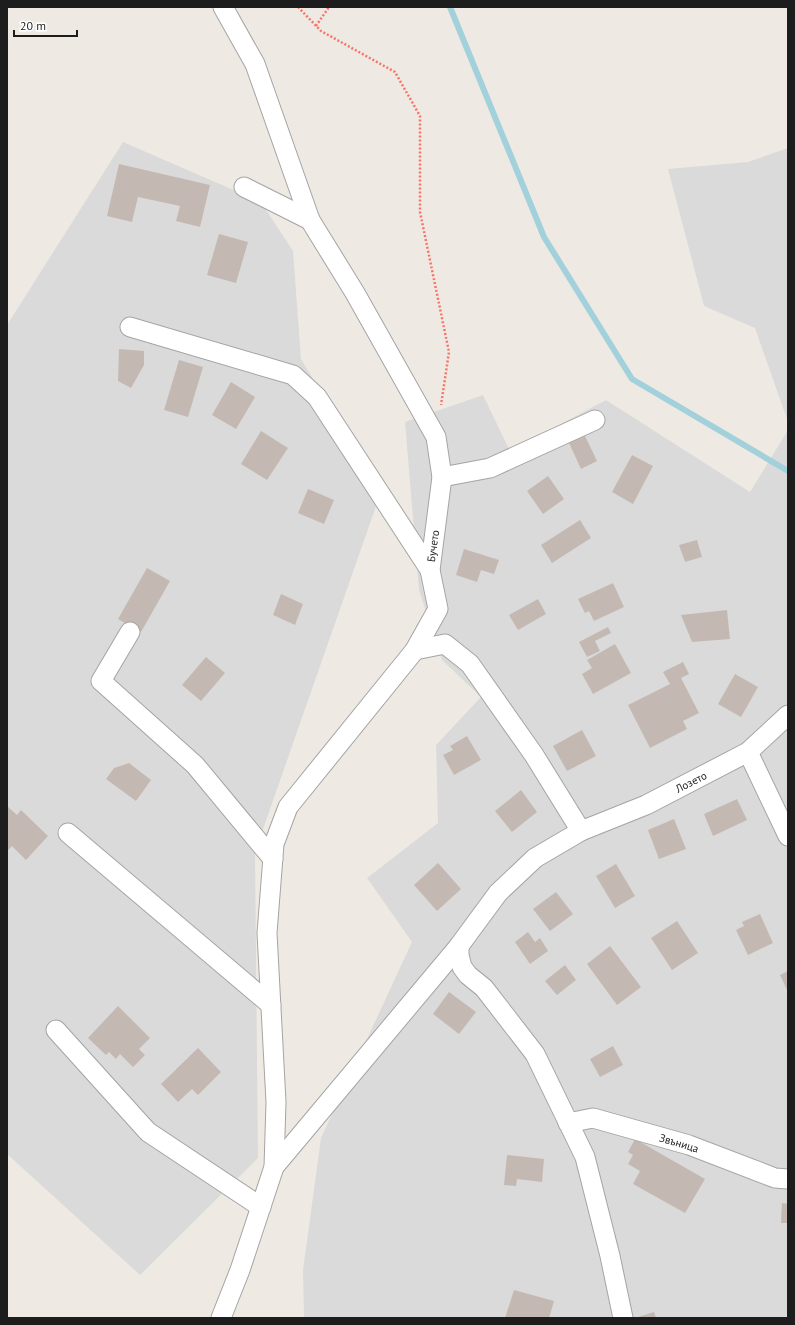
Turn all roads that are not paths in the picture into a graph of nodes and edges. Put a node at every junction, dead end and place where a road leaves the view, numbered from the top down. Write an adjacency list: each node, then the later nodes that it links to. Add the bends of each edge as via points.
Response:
1 (223, 7): 3 (street, via 255,64)
2 (244, 187): 3 (street)
3 (310, 220): 6 (street, Бучето, via 355,293 436,437)
4 (130, 327): 7 (street, via 293,375 317,397)
5 (595, 420): 6 (street, via 490,468)
6 (442, 477): 7 (street, Бучето)
7 (430, 570): 9 (street, Бучето, via 438,609)
8 (130, 632): 15 (street, via 100,682 195,765)
9 (415, 650): 12 (street, via 445,644 470,664 534,755); 15 (street, Бучето, via 288,807 274,844)
10 (788, 714): 11 (street, Лозето)
11 (748, 752): 12 (street, Лозето, via 646,805); 14 (street)
12 (582, 831): 16 (street, Лозето, via 535,858 503,888)
13 (68, 833): 17 (street)
14 (788, 836)
15 (273, 859): 17 (street, Бучето, via 267,933)
16 (459, 946): 19 (street, via 462,967 484,988 534,1054); 20 (street, Лозето)
17 (271, 1006): 20 (street, Бучето, via 276,1102)
18 (56, 1030): 22 (street, via 148,1132)
19 (568, 1123): 21 (street, Звъница, via 593,1118 689,1145 775,1178); 24 (street, via 584,1157)
20 (274, 1167): 22 (street)
21 (788, 1179)
22 (261, 1207): 23 (street)
23 (221, 1318)
24 (623, 1318)

